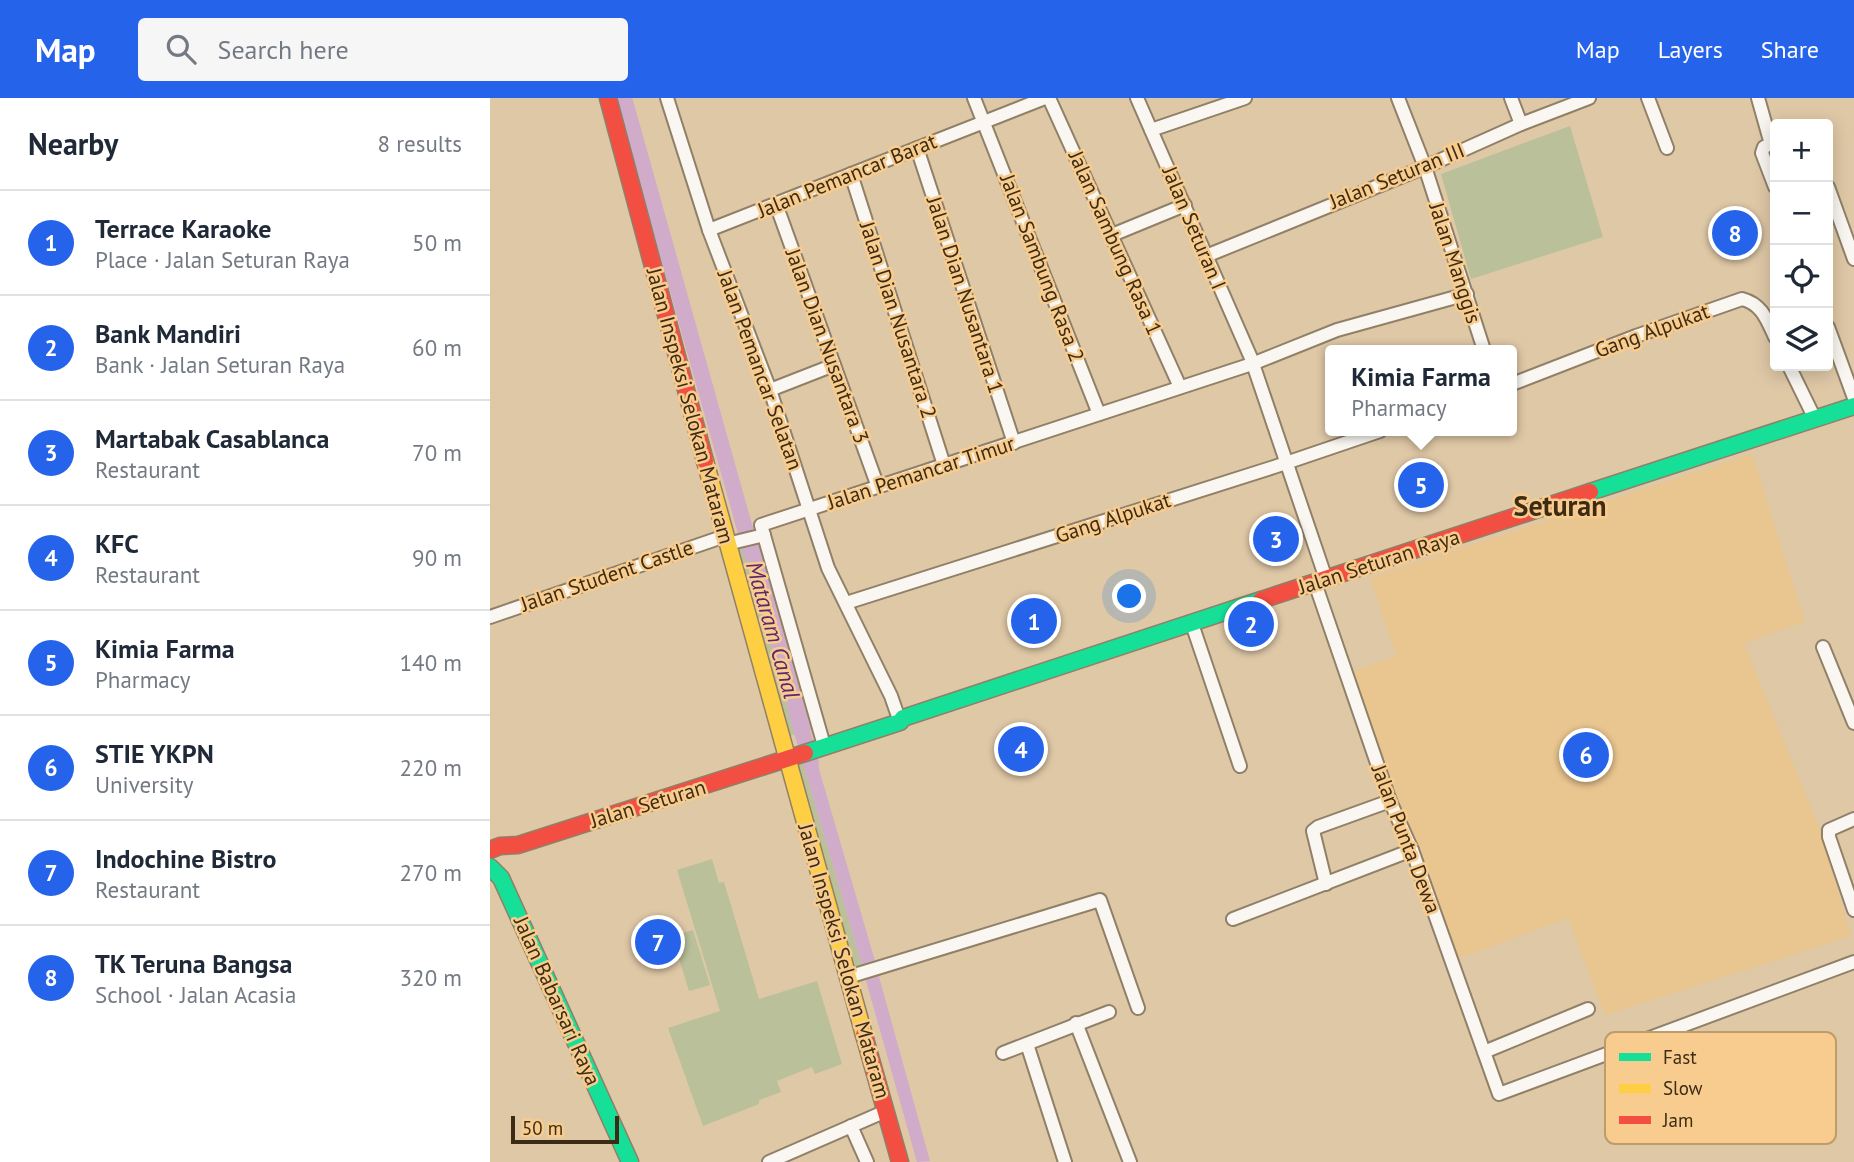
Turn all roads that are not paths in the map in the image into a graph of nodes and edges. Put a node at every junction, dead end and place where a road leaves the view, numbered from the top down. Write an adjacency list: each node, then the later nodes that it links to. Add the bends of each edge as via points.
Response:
1 (608, 98): 48 (main road, Jalan Inspeksi Selokan Mataram)
2 (667, 98): 23 (street, Jalan Pemancar Selatan)
3 (974, 98): 12 (street)
4 (1047, 98): 12 (street, Jalan Pemancar Barat); 24 (street, Jalan Sambung Rasa 1)
5 (1137, 98): 14 (street, Jalan Seturan I)
6 (1245, 98): 14 (street)
7 (1398, 98): 17 (street, Jalan Manggis)
8 (1511, 98): 13 (street)
9 (1589, 98): 13 (street, Jalan Seturan III)
10 (1648, 98): 16 (street)
11 (1758, 98): 19 (street, via 1771,144 1762,153)
12 (985, 122): 15 (street, Jalan Pemancar Barat); 39 (street, Jalan Sambung Rasa 2)
13 (1521, 124): 17 (street, Jalan Seturan III)
14 (1151, 130): 22 (street, Jalan Seturan I)
15 (918, 148): 18 (street, Jalan Pemancar Barat); 42 (street, Jalan Dian Nusantara 1)
16 (1667, 148)
17 (1424, 167): 25 (street, Jalan Seturan III); 27 (street, Jalan Manggis)
18 (851, 174): 21 (street, Jalan Pemancar Barat); 44 (street, Jalan Dian Nusantara 2)
19 (1773, 182)
20 (1833, 201): 26 (street)
21 (776, 204): 23 (street, Jalan Pemancar Barat); 32 (street, Jalan Dian Nusantara 3)
22 (1185, 205): 24 (street); 25 (street, Jalan Seturan I)
23 (709, 230): 36 (street, Jalan Pemancar Selatan)
24 (1112, 235): 35 (street, Jalan Sambung Rasa 1)
25 (1206, 256): 31 (street, Jalan Seturan I)
26 (1854, 260)
27 (1467, 295): 30 (street, Jalan Manggis); 31 (street, Jalan Pemancar Timur, via 1337,330)
28 (1770, 327): 34 (street, Gang Alpukat, via 1753,302 1742,299)
29 (1833, 341): 37 (street)
30 (1482, 345)
31 (1251, 361): 35 (street, Jalan Pemancar Timur); 43 (street)
32 (834, 365): 36 (street); 45 (street, Jalan Dian Nusantara 3)
33 (1791, 371): 40 (street)
34 (1517, 382)
35 (1180, 387): 39 (street, Jalan Pemancar Timur)
36 (770, 390): 46 (street, Jalan Pemancar Selatan)
37 (1854, 398)
38 (1854, 405): 40 (main road, Jalan Seturan Raya)
39 (1099, 414): 42 (street, Jalan Pemancar Timur)
40 (1815, 419): 49 (main road, Jalan Seturan Raya)
41 (1366, 436): 43 (street, Gang Alpukat)
42 (1014, 443): 44 (street, Jalan Pemancar Timur)
43 (1286, 464): 49 (street); 50 (street, Gang Alpukat)
44 (944, 465): 45 (street, Jalan Pemancar Timur)
45 (878, 487): 46 (street, Jalan Pemancar Timur)
46 (809, 510): 47 (street, via 761,525); 50 (street, Jalan Pemancar Timur, via 828,568)
47 (762, 536): 48 (street); 56 (street)
48 (731, 540): 51 (street, Jalan Student Castle); 57 (main road, Jalan Inspeksi Selokan Mataram)
49 (1320, 581): 52 (main road, Jalan Seturan Raya); 59 (street, Jalan Punta Dewa)
50 (846, 603): 54 (street, Jalan Pemancar Timur)
51 (490, 617)
52 (1192, 624): 54 (main road, Jalan Seturan Raya); 58 (street)
53 (1823, 647): 55 (street)
54 (901, 719): 56 (main road, Jalan Seturan Raya)
55 (1854, 723)
56 (820, 745): 57 (main road, Jalan Seturan Raya)
57 (788, 757): 61 (main road, Jalan Seturan); 69 (main road, Jalan Inspeksi Selokan Mataram)
58 (1240, 766)
59 (1390, 801): 63 (street, Jalan Punta Dewa); 65 (street, via 1313,831)
60 (1854, 820): 66 (street, via 1829,830)
61 (518, 845): 62 (main road); 64 (main road)
62 (490, 850)
63 (1412, 850): 65 (street); 76 (street, Jalan Punta Dewa)
64 (496, 872): 81 (main road, Jalan Babarsari Raya)
65 (1326, 884): 67 (street)
66 (1854, 910)
67 (1233, 919)
68 (1854, 962): 74 (street, Jalan Punta Dewa)
69 (855, 975): 70 (street, via 1100,900); 79 (main road, Jalan Inspeksi Selokan Mataram)
70 (1138, 1008)
71 (1588, 1010): 76 (street)
72 (1109, 1012): 73 (street)
73 (1076, 1023): 75 (street); 86 (street)
74 (1666, 1032)
75 (1027, 1044): 77 (street); 85 (street)
76 (1484, 1052): 78 (street, Jalan Punta Dewa, via 1499,1094)
77 (1003, 1053)
78 (1605, 1055)
79 (886, 1111): 80 (street); 84 (main road, Jalan Inspeksi Selokan Mataram)
80 (851, 1126): 82 (street); 83 (street)
81 (630, 1162)
82 (769, 1162)
83 (867, 1162)
84 (900, 1162)
85 (1065, 1162)
86 (1130, 1162)

